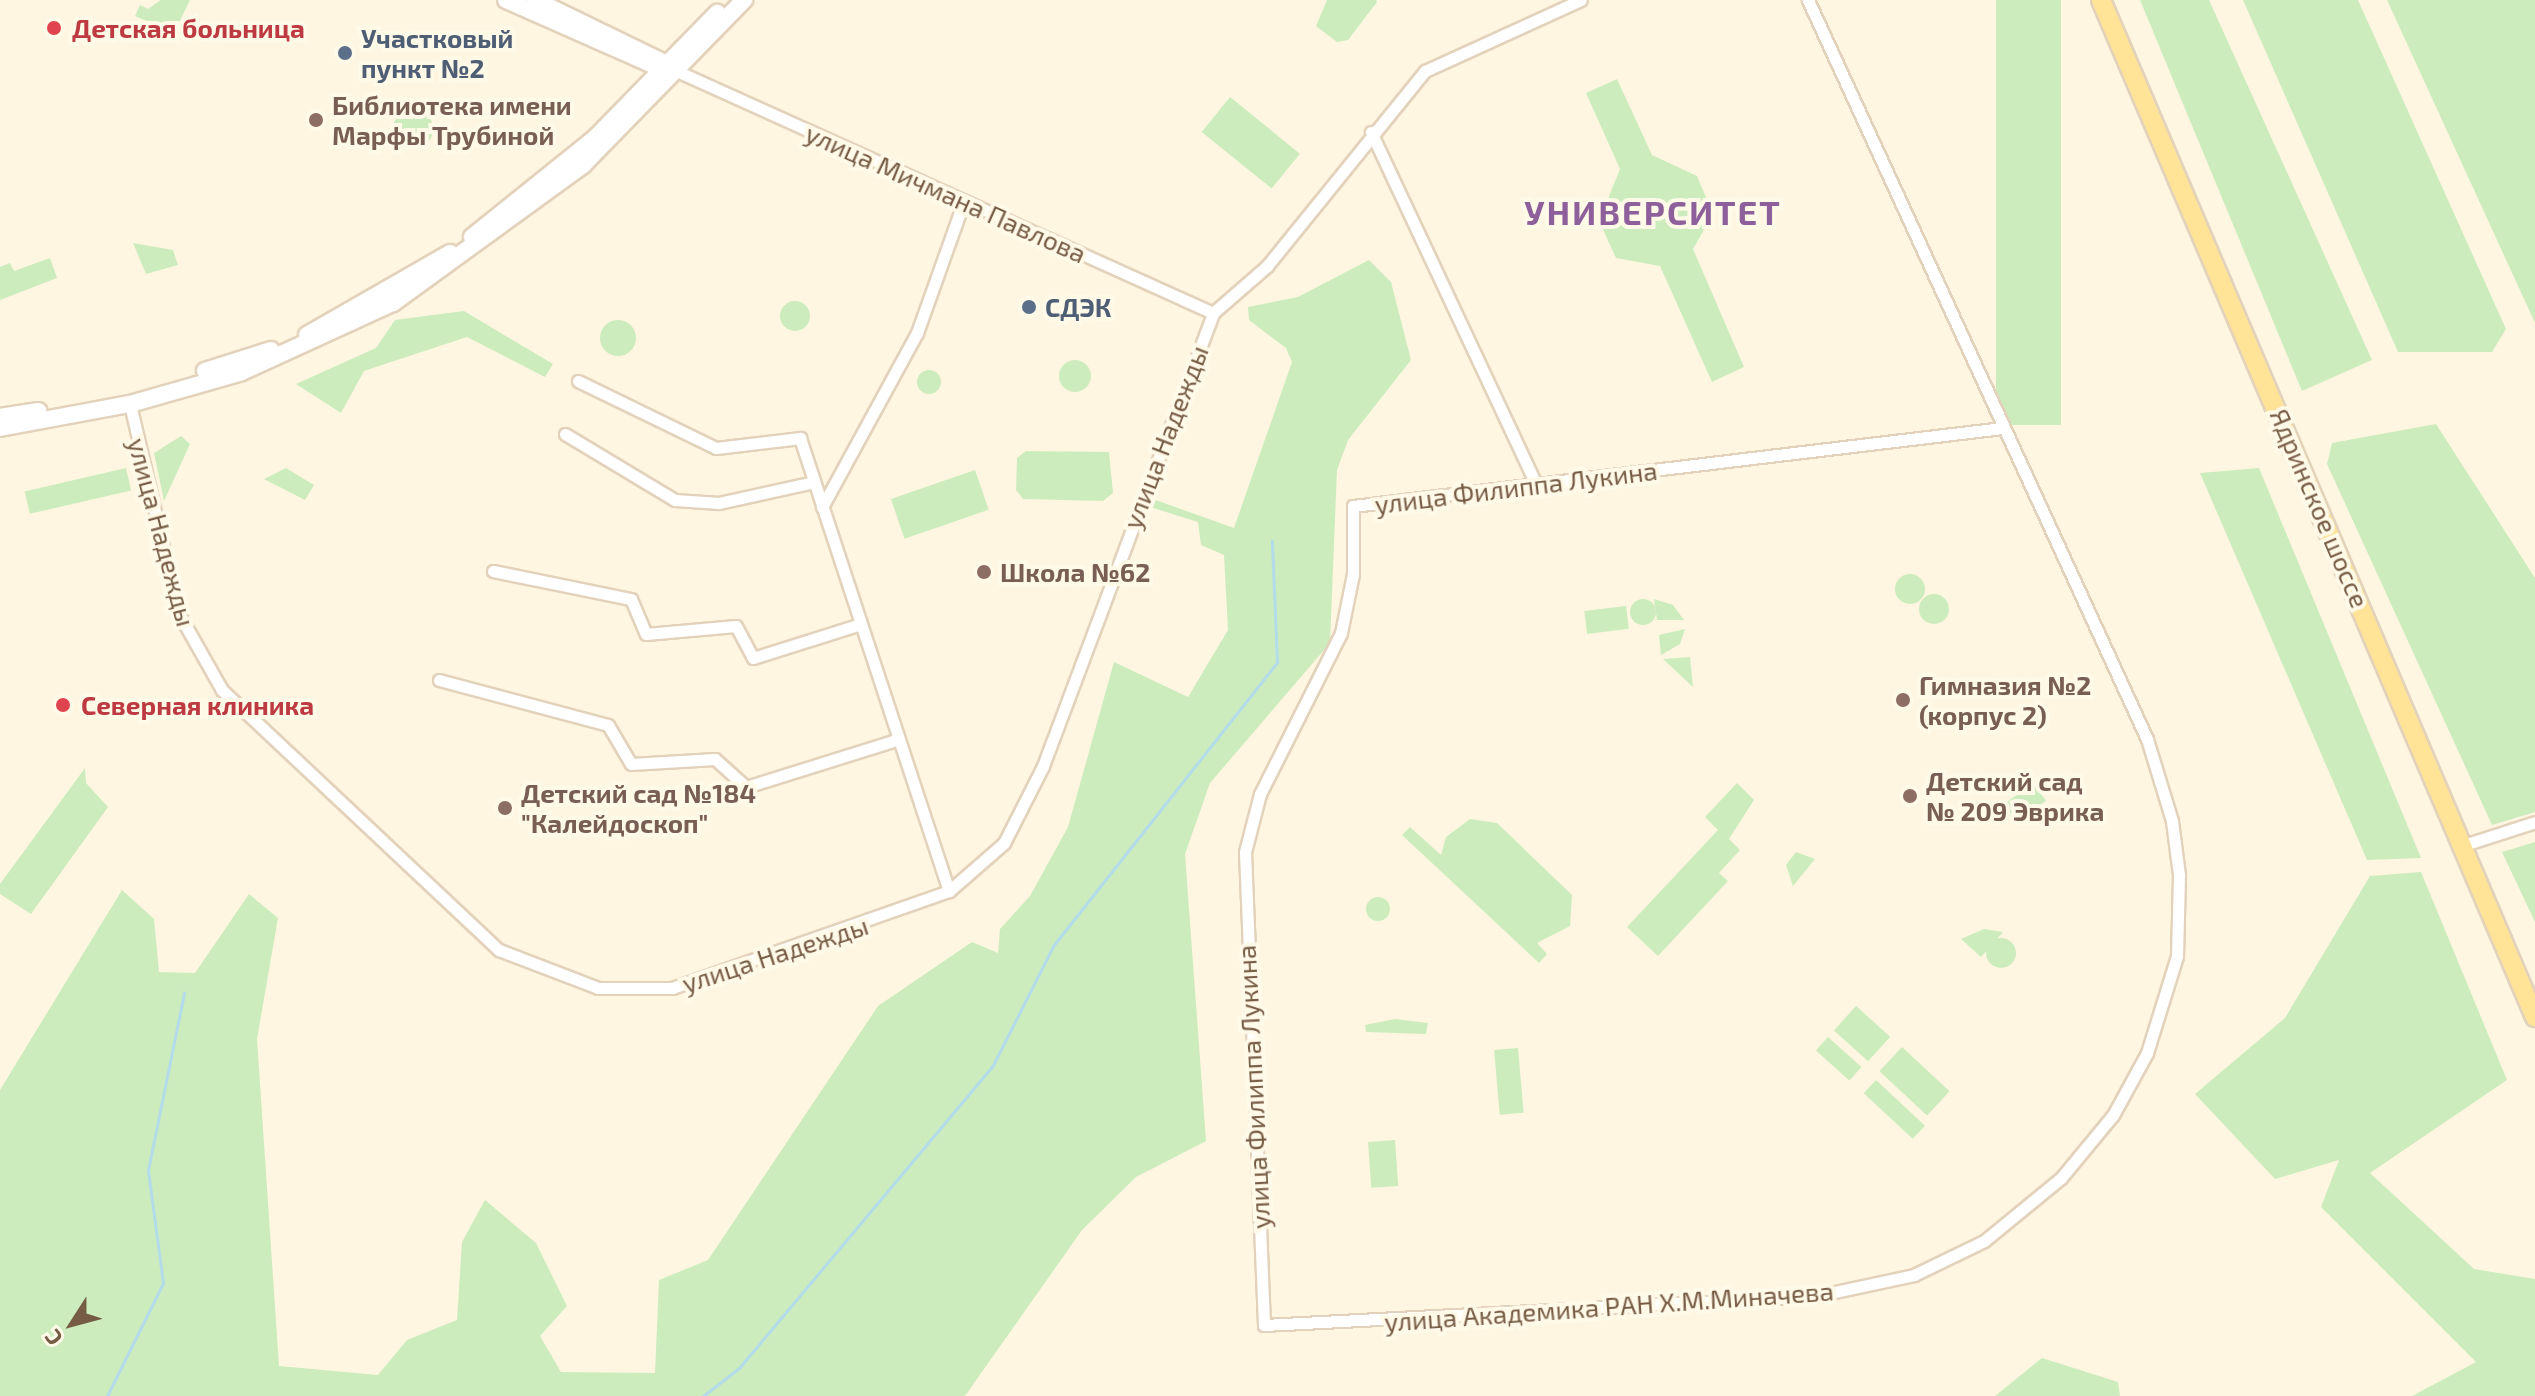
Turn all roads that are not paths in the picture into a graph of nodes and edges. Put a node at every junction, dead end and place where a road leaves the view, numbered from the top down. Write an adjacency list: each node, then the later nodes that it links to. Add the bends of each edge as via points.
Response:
1 (506, 0): 7 (main road, улица Мичмана Павлова)
2 (729, 0): 8 (main road)
3 (744, 0): 8 (main road)
4 (1581, 0): 9 (street, via 1435,64)
5 (1808, 0): 16 (street)
6 (2101, 0): 26 (main road, Ядринское шоссе)
7 (529, 3): 8 (main road, улица Мичмана Павлова)
8 (670, 69): 10 (street, улица Мичмана Павлова); 13 (main road, via 583,165 427,275 289,354)
9 (1371, 132): 11 (street, via 1267,266); 19 (street)
10 (964, 201): 11 (street, улица Мичмана Павлова); 20 (street, via 917,333)
11 (1213, 313): 27 (street, улица Надежды, via 1033,788 1004,843)
12 (578, 381): 18 (street, via 716,448 800,438)
13 (128, 399): 14 (main road); 15 (main road); 27 (street, улица Надежды, via 179,614 222,690 472,927 524,965 598,988 672,988)
14 (0, 417)
15 (0, 428)
16 (2002, 428): 19 (street, улица Филиппа Лукина); 29 (street, улица Академика РАН Х.М.Миначева, via 2147,739 2172,821 2179,875 2169,991 2121,1103 2090,1147 1984,1241 1930,1270 1870,1286 1773,1299)
17 (565, 434): 18 (street, via 675,500 719,503)
18 (814, 482): 20 (street)
19 (1536, 485): 29 (street, улица Филиппа Лукина, via 1353,506 1353,574 1341,633 1251,821 1243,883)
20 (822, 507): 22 (street)
21 (493, 571): 22 (street, via 631,599 646,634 736,626 753,658)
22 (861, 624): 24 (street)
23 (439, 680): 24 (street, via 608,725 631,764 715,759 746,787)
24 (899, 739): 27 (street)
25 (2535, 822): 26 (street)
26 (2464, 845): 28 (main road, Ядринское шоссе)
27 (949, 891)
28 (2535, 1017)
29 (1264, 1325)

